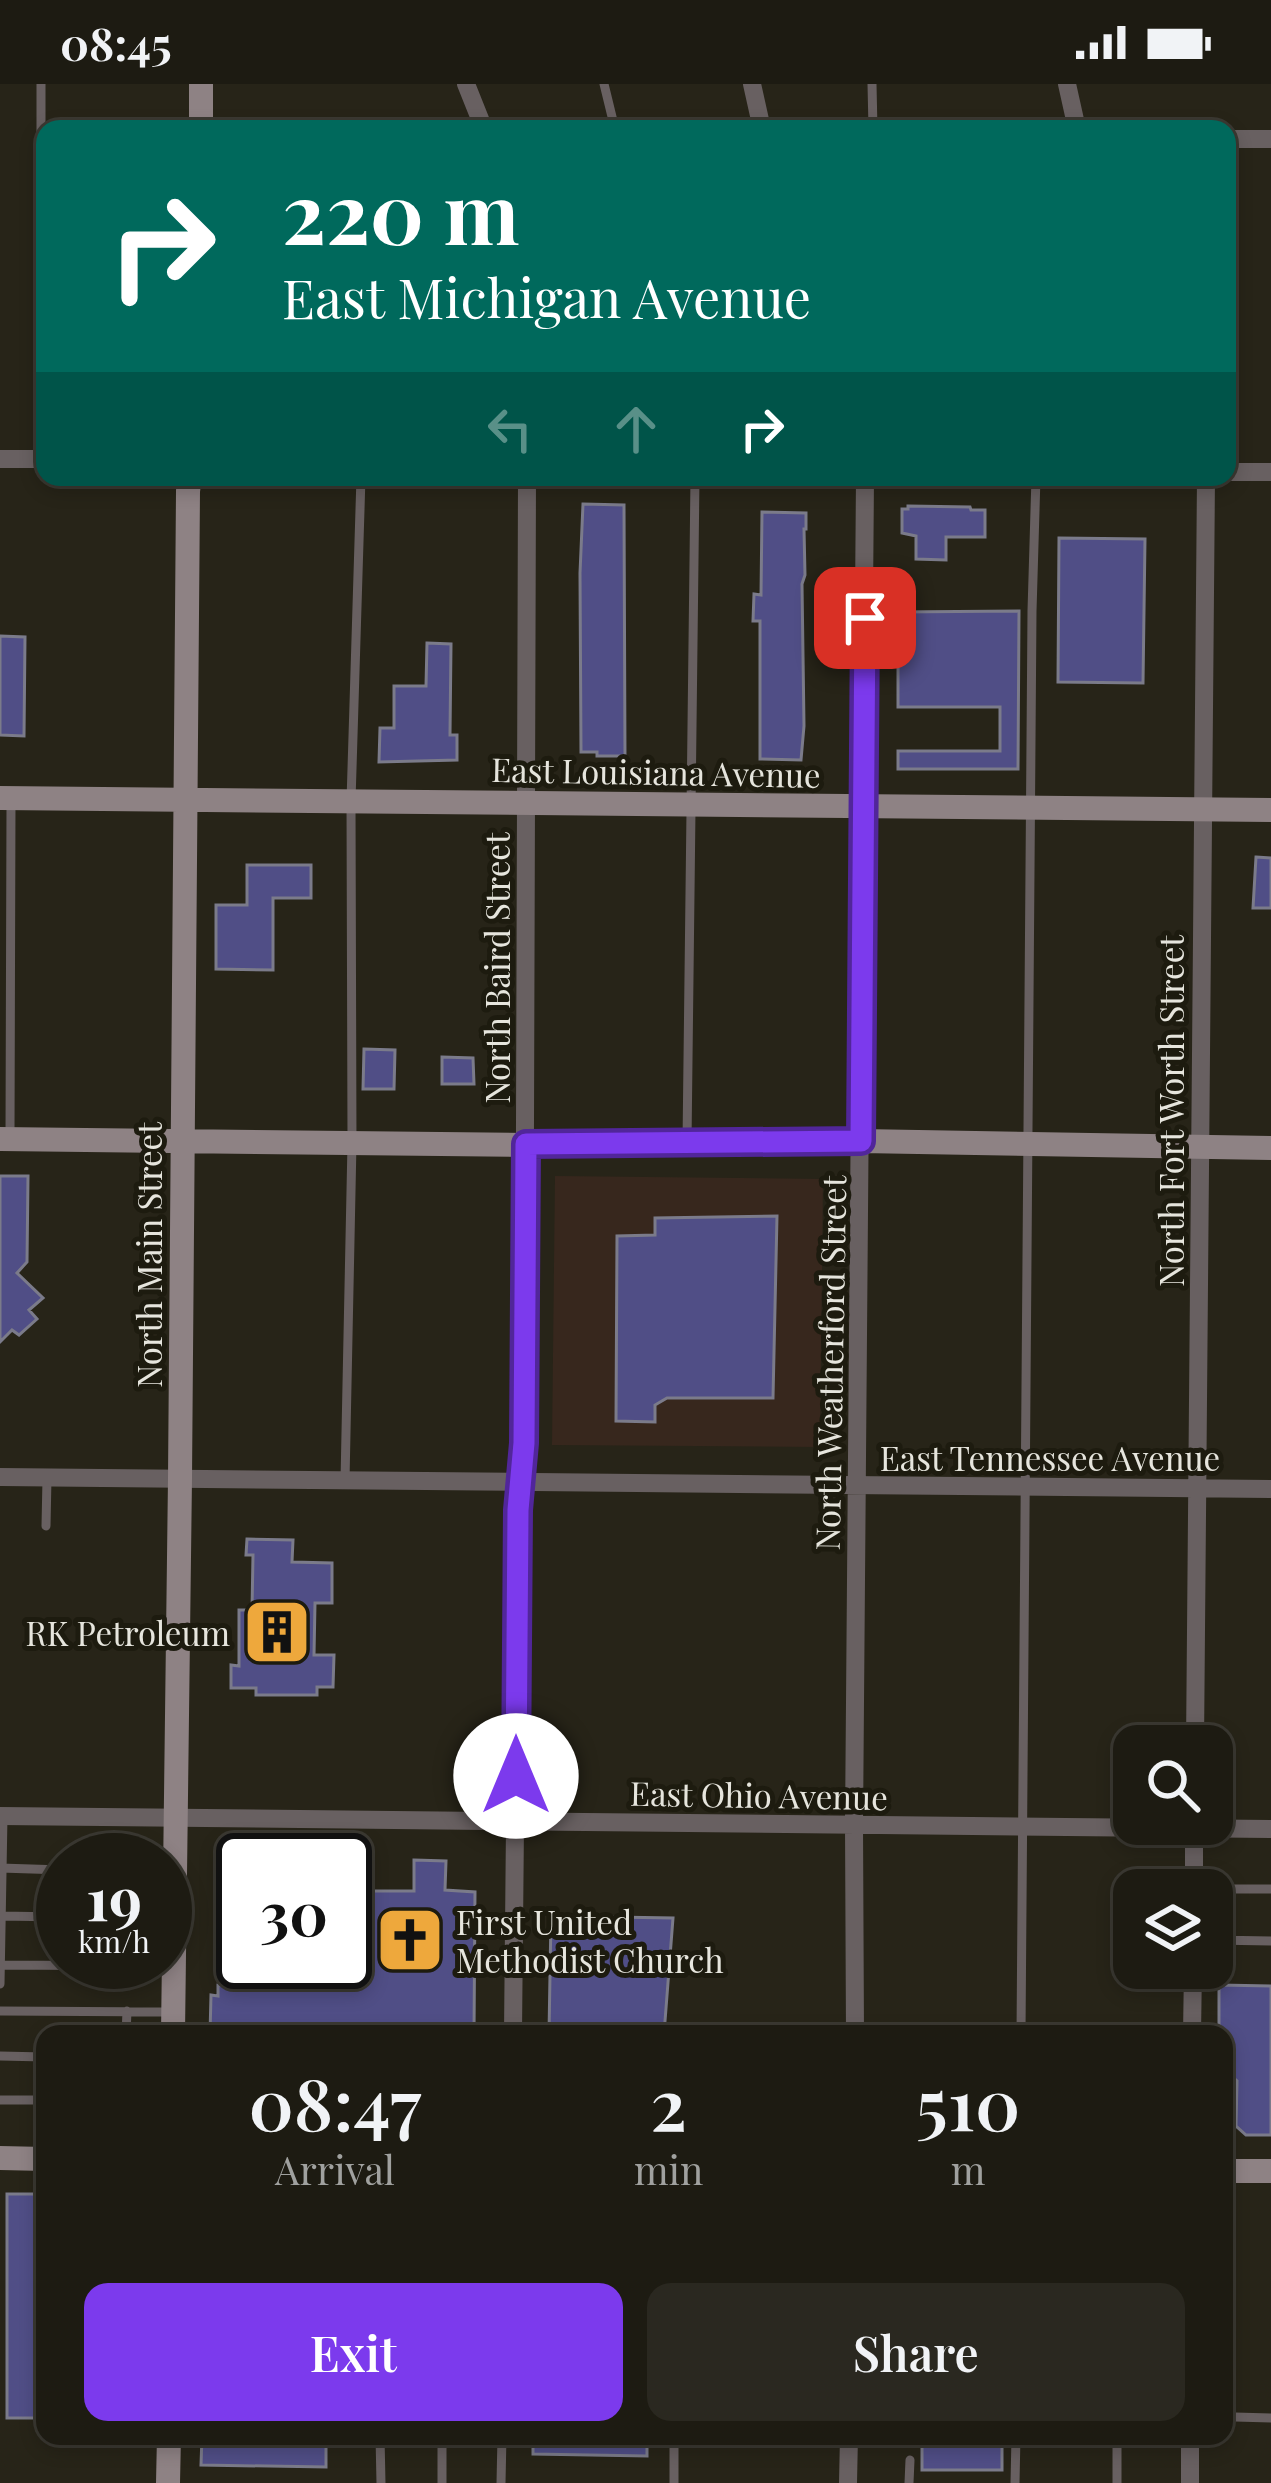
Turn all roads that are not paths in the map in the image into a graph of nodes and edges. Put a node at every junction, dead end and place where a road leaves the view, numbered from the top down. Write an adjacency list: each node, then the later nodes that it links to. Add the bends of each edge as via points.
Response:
1 (41, 84): 8 (lane)
2 (201, 84): 9 (street)
3 (466, 84): 10 (street)
4 (604, 84): 11 (lane)
5 (752, 84): 12 (street)
6 (872, 84): 13 (lane)
7 (1067, 84): 14 (street)
8 (41, 120)
9 (201, 120)
10 (480, 120)
11 (613, 120)
12 (760, 120)
13 (873, 120)
14 (1075, 120)
15 (1236, 139): 16 (street)
16 (1271, 139)
17 (0, 459): 18 (street)
18 (36, 459)
19 (1236, 472): 20 (street)
20 (1271, 472)
21 (189, 486): 29 (street, North Main Street)
22 (361, 486): 30 (lane)
23 (527, 486): 31 (street, North Baird Street)
24 (695, 486): 32 (lane)
25 (865, 486): 33 (street, North Weatherford Street)
26 (1036, 486): 34 (lane)
27 (1206, 486): 35 (street, North Fort Worth Street)
28 (6, 798): 29 (street, East Louisiana Avenue); 37 (lane)
29 (185, 800): 30 (street, East Louisiana Avenue); 38 (street, North Main Street)
30 (351, 801): 31 (street, East Louisiana Avenue); 40 (lane)
31 (526, 803): 32 (street, East Louisiana Avenue); 42 (street, North Baird Street)
32 (692, 805): 33 (street, East Louisiana Avenue); 41 (lane)
33 (864, 806): 34 (street, East Louisiana Avenue); 39 (street, North Weatherford Street)
34 (1031, 808): 35 (street, East Louisiana Avenue); 43 (lane)
35 (1202, 809): 36 (street, East Louisiana Avenue); 44 (street, North Fort Worth Street)
36 (1271, 810)
37 (5, 1139): 38 (street)
38 (182, 1141): 40 (street); 48 (street, North Main Street)
39 (861, 1141): 41 (street); 43 (street); 51 (street, North Weatherford Street)
40 (352, 1143): 42 (street); 49 (lane)
41 (687, 1143): 42 (street)
42 (526, 1144): 50 (street, North Baird Street)
43 (1028, 1144): 44 (street); 52 (lane)
44 (1199, 1147): 45 (street); 53 (street, North Fort Worth Street)
45 (1271, 1148)
46 (0, 1478): 47 (street, East Tennessee Avenue)
47 (46, 1478): 48 (street, East Tennessee Avenue); 55 (lane)
48 (180, 1478): 49 (street, East Tennessee Avenue); 58 (street, North Main Street)
49 (345, 1481): 50 (street, East Tennessee Avenue)
50 (521, 1484): 51 (street, East Tennessee Avenue); 59 (street, North Baird Street)
51 (857, 1486): 52 (street, East Tennessee Avenue); 60 (street, North Weatherford Street)
52 (1028, 1487): 53 (street, East Tennessee Avenue); 62 (lane)
53 (1198, 1488): 54 (street, East Tennessee Avenue); 56 (street, North Fort Worth Street)
54 (1271, 1489)
55 (46, 1526)
56 (1195, 1725)
57 (2, 1816): 58 (street, East Ohio Avenue); 66 (lane)
58 (175, 1817): 59 (street, East Ohio Avenue); 65 (street, North Main Street)
59 (515, 1821): 60 (street, East Ohio Avenue); 83 (street, North Baird Street)
60 (854, 1825): 62 (street, East Ohio Avenue); 84 (street, North Weatherford Street)
61 (1113, 1826): 62 (street, East Ohio Avenue)
62 (1022, 1827): 85 (lane)
63 (1233, 1828): 64 (street, East Ohio Avenue)
64 (1271, 1829)
65 (174, 1833)
66 (1, 1868): 67 (lane); 70 (lane)
67 (36, 1869)
68 (1233, 1889): 69 (lane)
69 (1271, 1889)
70 (1, 1916): 71 (lane); 74 (lane)
71 (36, 1917)
72 (1233, 1940): 73 (lane)
73 (1271, 1941)
74 (0, 1965): 75 (lane); 76 (lane)
75 (36, 1965)
76 (0, 1984)
77 (173, 1989): 81 (street, North Main Street)
78 (1193, 1989): 86 (street)
79 (0, 2011): 80 (lane)
80 (127, 2011): 81 (lane); 82 (lane)
81 (173, 2023)
82 (126, 2025)
83 (513, 2025)
84 (855, 2025)
85 (1021, 2025)
86 (1192, 2025)
87 (0, 2056): 88 (lane)
88 (36, 2057)
89 (0, 2100): 90 (lane)
90 (36, 2100)
91 (0, 2158): 92 (street)
92 (36, 2159)
93 (1233, 2171): 94 (street)
94 (1271, 2171)
95 (1235, 2417): 96 (lane)
96 (1271, 2418)
97 (169, 2445): 107 (street)
98 (380, 2445): 108 (lane)
99 (442, 2445): 109 (lane)
100 (502, 2445): 110 (lane)
101 (674, 2445): 111 (lane)
102 (849, 2445): 112 (street)
103 (1016, 2445): 114 (lane)
104 (1117, 2445): 115 (lane)
105 (1190, 2445): 116 (street)
106 (910, 2460): 113 (lane)
107 (168, 2483)
108 (381, 2483)
109 (442, 2483)
110 (501, 2483)
111 (674, 2483)
112 (848, 2483)
113 (909, 2483)
114 (1015, 2483)
115 (1117, 2483)
116 (1190, 2483)

